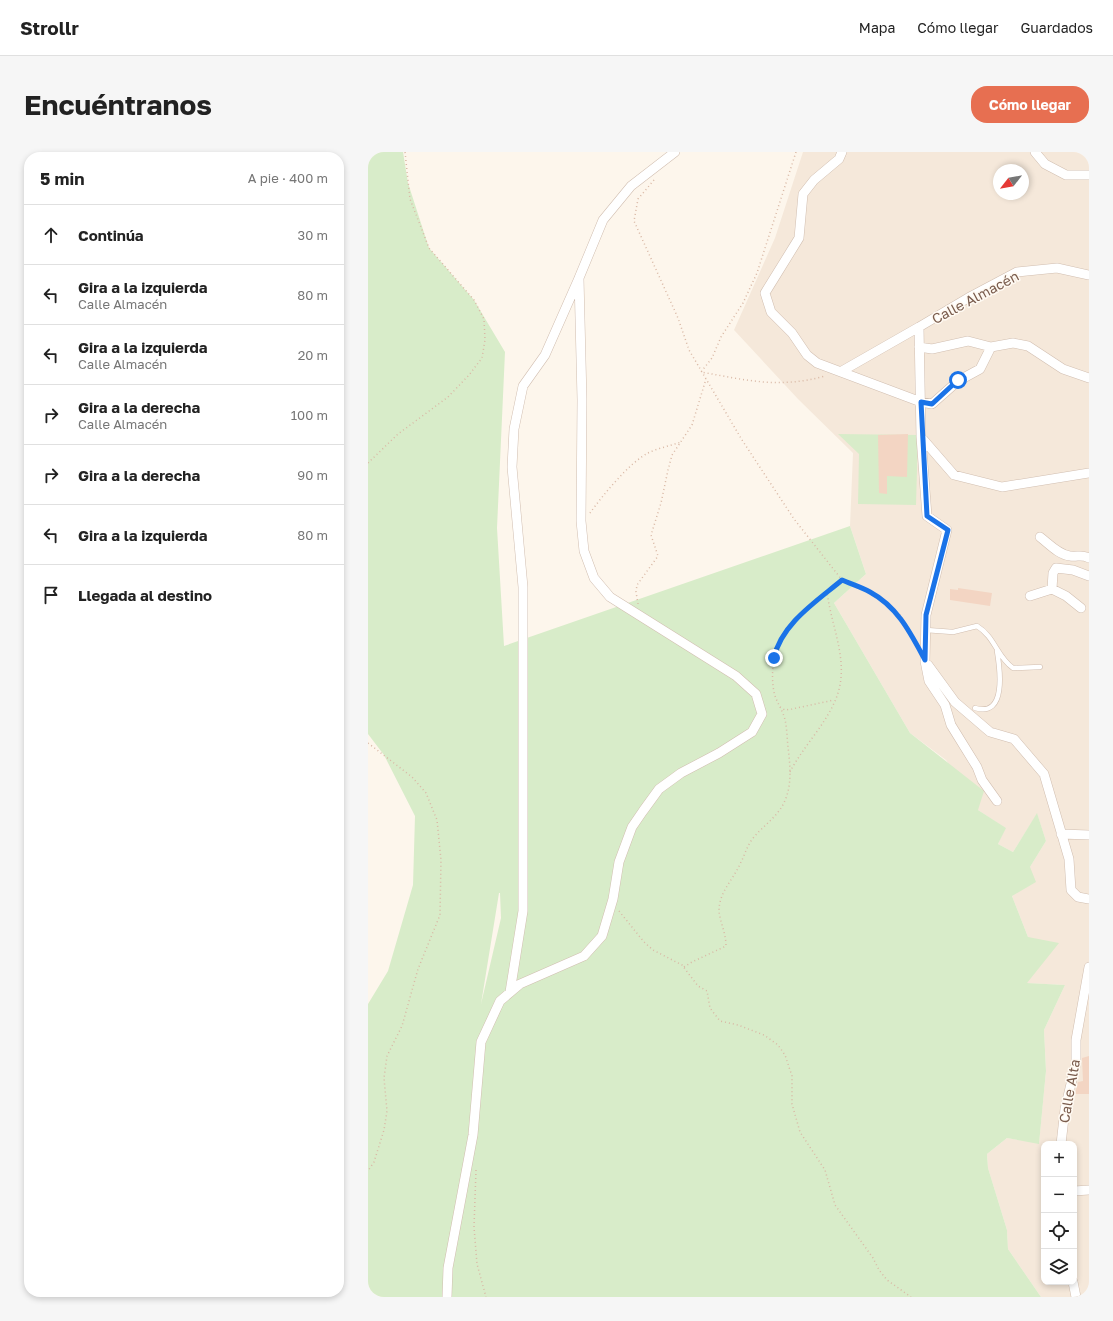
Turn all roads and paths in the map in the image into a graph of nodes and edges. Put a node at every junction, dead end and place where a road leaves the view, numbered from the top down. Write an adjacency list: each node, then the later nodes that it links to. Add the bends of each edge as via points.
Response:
1 (405, 152): 20 (path, via 410,199 429,248 474,300 484,319 485,340 482,358 448,397 398,434)
2 (676, 152): 9 (street, via 631,186 603,220)
3 (796, 152): 13 (path, via 757,273 712,358)
4 (842, 152): 14 (street, via 839,159 814,180 803,194 799,238 765,293 771,312 792,333 807,354 817,363)
5 (1035, 152): 7 (street, via 1045,164 1066,176)
6 (659, 175): 13 (path, via 638,198 634,221 678,318 689,350)
7 (1089, 175)
8 (1089, 275): 10 (street, Calle Almacén, via 1057,268 1017,272)
9 (579, 278): 22 (street); 48 (street, via 545,354 523,386 514,429 512,466 523,587 523,904)
10 (919, 327): 11 (street, Calle Almacén); 14 (street)
11 (919, 347): 12 (street, via 932,349 968,341); 17 (street, Calle Almacén)
12 (991, 347): 15 (street, via 1013,343 1028,346 1063,369); 17 (street, via 980,369 958,380 932,404)
13 (701, 372): 14 (path, via 773,383 808,381); 16 (path)
14 (842, 372): 17 (street)
15 (1089, 378)
16 (706, 379): 19 (path, via 692,425); 26 (path, via 742,440 794,518)
17 (921, 402): 18 (street, Calle Almacén)
18 (921, 436): 21 (street, via 954,475 1002,487); 32 (street, Calle Almacén, via 927,516 948,530 926,615)
19 (681, 442): 22 (path, via 648,453 638,460); 31 (path, via 672,456 651,535 658,556 637,585)
20 (368, 462)
21 (1089, 473)
22 (581, 521): 31 (street, via 584,551 594,578 610,597)
23 (1040, 538): 24 (street, via 1064,555 1084,555)
24 (1089, 558)
25 (1089, 576): 27 (street, via 1074,570 1056,568 1053,573)
26 (842, 580): 28 (path); 34 (path, via 871,592 900,615)
27 (1052, 589): 29 (street); 30 (street)
28 (827, 591): 36 (path, via 840,660 840,685); 37 (path, via 792,625 776,649 772,675 774,692)
29 (1030, 596)
30 (1081, 608)
31 (641, 616): 45 (street, via 736,676 756,694 762,714 752,732 681,773 659,790 632,827 619,862)
32 (926, 630): 33 (lane, via 953,632 978,626 992,638); 34 (street, Calle Almacén)
33 (997, 648): 35 (lane, via 1013,668); 38 (lane, via 1000,689 996,700 985,710)
34 (925, 660): 41 (street, Calle Almacén, via 929,681 945,705 951,725); 42 (street, via 955,702 990,732 1014,739 1044,774)
35 (1040, 667)
36 (834, 700): 37 (path, via 785,710); 40 (path, via 816,736)
37 (780, 707): 40 (path, via 786,720)
38 (975, 708)
39 (368, 743): 51 (path, via 412,777 426,793 437,820 441,860 440,915 418,969 402,1026 387,1056 384,1078 387,1111 384,1130 374,1162)
40 (790, 772): 46 (path, via 787,797 781,811 753,838 722,896 719,913 725,931 726,946)
41 (997, 801)
42 (1061, 834): 43 (street); 44 (street, via 1069,859 1071,890 1078,897)
43 (1089, 835)
44 (1089, 899)
45 (611, 904): 46 (path, via 653,950); 48 (street, via 602,936 584,956 520,984)
46 (684, 967): 57 (path, via 698,986 707,991 710,1008 720,1021 764,1035 785,1054 792,1076 792,1104 798,1127 825,1170 835,1205 887,1280)
47 (1089, 967): 49 (street, Calle Alta, via 1076,1040 1076,1063 1065,1109)
48 (510, 992): 55 (street, via 500,1002 481,1042 473,1135 448,1268)
49 (1061, 1141)
50 (476, 1164): 56 (path, via 474,1227 477,1264)
51 (368, 1170)
52 (1089, 1190): 53 (street)
53 (1077, 1191)
54 (1074, 1285): 58 (street)
55 (447, 1297)
56 (486, 1297)
57 (911, 1297)
58 (1076, 1297)

